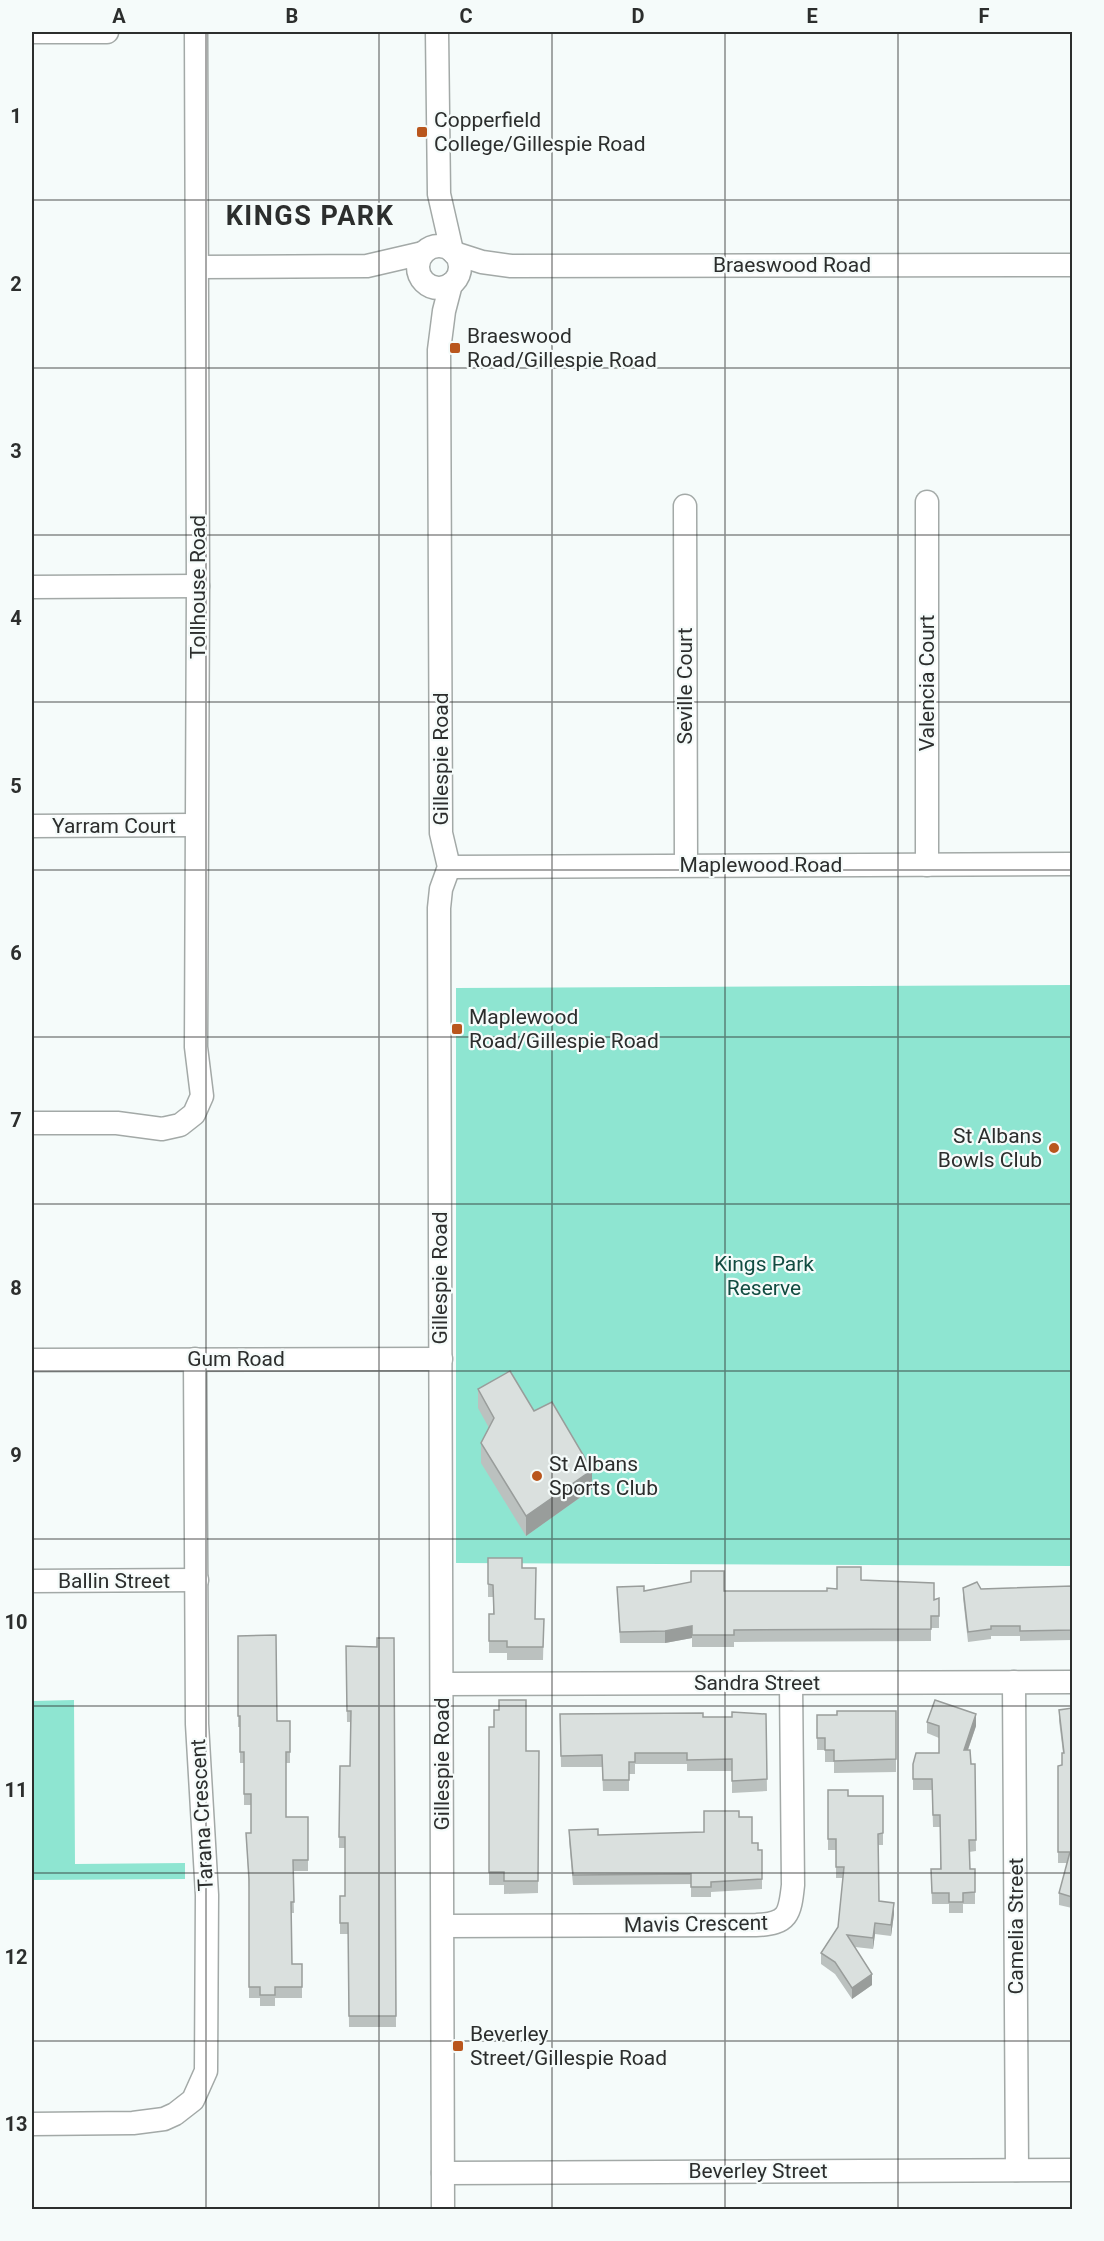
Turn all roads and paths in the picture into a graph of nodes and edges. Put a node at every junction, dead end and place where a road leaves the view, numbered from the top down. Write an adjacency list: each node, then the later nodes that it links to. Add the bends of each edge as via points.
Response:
1 (107, 32): 4 (street)
2 (196, 32): 11 (street, Tollhouse Road)
3 (437, 32): 5 (street)
4 (32, 33)
5 (439, 194): 6 (street); 7 (street)
6 (424, 252): 7 (street, via 439,246); 9 (street); 12 (street, via 418,271)
7 (453, 252): 10 (street, Braeswood Road); 12 (street, via 459,269)
8 (1072, 265): 10 (street, Braeswood Road)
9 (367, 266): 11 (street); 12 (street)
10 (511, 266): 12 (street, Braeswood Road)
11 (198, 267): 15 (street, Tollhouse Road)
12 (440, 283): 22 (street, Gillespie Road, via 444,311 439,350 441,833)
13 (927, 502): 21 (street, Valencia Court)
14 (685, 506): 20 (street, Seville Court)
15 (198, 586): 16 (street); 17 (street, Tollhouse Road)
16 (32, 587)
17 (196, 825): 18 (street, Yarram Court); 23 (street, Tollhouse Road, via 196,1047 202,1096 194,1114 172,1128 162,1129 117,1123)
18 (32, 826)
19 (1072, 864): 21 (street, Maplewood Road)
20 (686, 865): 21 (street, Maplewood Road); 22 (street, Maplewood Road)
21 (927, 865)
22 (449, 867): 25 (street, Gillespie Road, via 439,908)
23 (32, 1123)
24 (195, 1359): 25 (street, Gum Road); 26 (street, Gum Road); 27 (street, Tarana Crescent)
25 (441, 1359): 32 (street, Gillespie Road)
26 (32, 1360)
27 (197, 1580): 28 (street, Ballin Street); 34 (street, Tarana Crescent, via 197,1724 207,1894 207,2060 203,2081 184,2108 151,2122)
28 (32, 1581)
29 (1014, 1682): 30 (street, Sandra Street); 31 (street, Sandra Street); 35 (street, Camelia Street)
30 (1072, 1682)
31 (791, 1683): 32 (street, Sandra Street); 33 (street, Mavis Crescent, via 793,1885 785,1919 773,1925)
32 (442, 1684): 33 (street, Gillespie Road)
33 (443, 1926): 37 (street, Gillespie Road)
34 (32, 2124)
35 (1017, 2170): 36 (street, Beverley Street); 37 (street, Beverley Street)
36 (1072, 2170)
37 (443, 2173): 38 (street, Gillespie Road)
38 (443, 2210)

